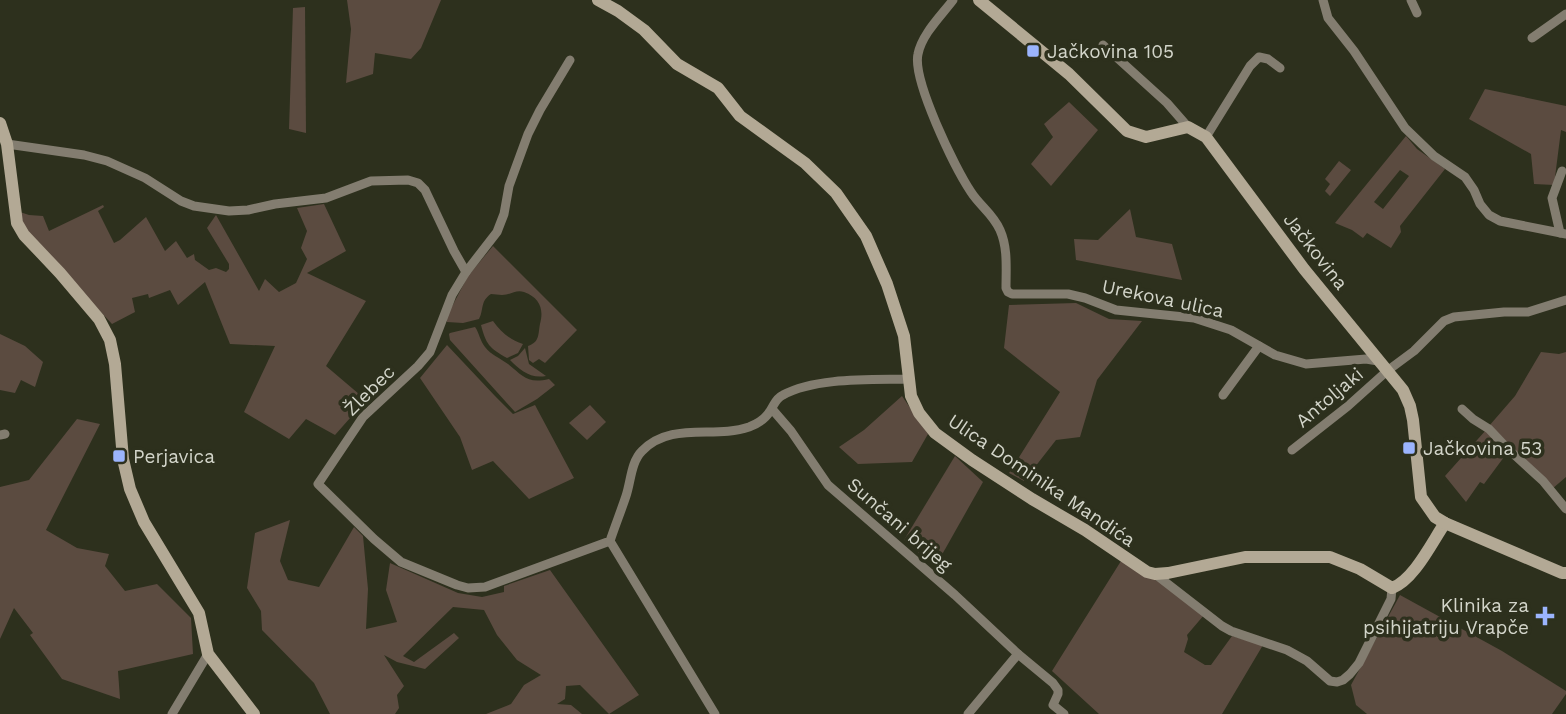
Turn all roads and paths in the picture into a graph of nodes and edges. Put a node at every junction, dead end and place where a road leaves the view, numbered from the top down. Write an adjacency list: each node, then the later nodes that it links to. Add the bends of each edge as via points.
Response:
1 (598, 0): 23 (street, Ulica Dominika Mandića, via 645,30 677,64 718,88 740,116 805,163 836,193 866,236 887,284 904,336)
2 (953, 0): 21 (street, Urekova ulica, via 921,46 918,65 928,103 962,176 1001,231 1008,292 1068,294 1116,310 1195,318)
3 (979, 0): 13 (street, via 1069,74 1127,131 1146,138)
4 (1323, 0): 18 (street, via 1328,18 1405,128 1465,177 1489,215)
5 (1411, 0): 6 (street)
6 (1417, 13)
7 (1566, 14): 8 (street)
8 (1532, 38)
9 (1103, 45): 13 (street)
10 (570, 60): 19 (street, Žlebec, via 528,134 497,232)
11 (1280, 68): 14 (street, via 1259,57)
12 (0, 122): 15 (street)
13 (1188, 127): 14 (street, Jačkovina)
14 (1206, 136): 22 (street, Jačkovina, via 1304,270)
15 (7, 144): 17 (street); 19 (street, via 107,161 194,206 229,211 326,198 371,181 408,180 425,190)
16 (1562, 172): 18 (street, via 1552,198)
17 (6, 176): 34 (street, via 24,235 99,319 110,340 130,489 144,522 199,613)
18 (1563, 233)
19 (466, 272): 30 (street, Žlebec, via 425,358 363,417 318,484 401,562 468,588 485,587)
20 (1566, 300): 22 (street, Antoljaki, via 1528,312 1448,319 1414,351)
21 (1259, 346): 22 (street, Urekova ulica, via 1306,364 1366,359); 24 (street)
22 (1383, 366): 27 (street, Antoljaki, via 1348,406); 29 (street, Jačkovina, via 1410,406 1420,497)
23 (910, 379): 25 (street, via 804,386 777,398); 32 (street, Ulica Dominika Mandića, via 911,396 935,433)
24 (1223, 395)
25 (772, 409): 30 (street, via 751,426 669,435 645,448 634,463); 35 (street, Sunčani brijeg, via 828,485)
26 (1462, 410): 28 (street, via 1489,429)
27 (1292, 450)
28 (1566, 509)
29 (1445, 523): 31 (street, Jačkovina); 33 (street, via 1414,570)
30 (610, 541): 39 (street)
31 (1566, 573)
32 (1155, 574): 33 (street, via 1245,557 1330,557); 33 (street, via 1222,626 1287,650 1331,681 1343,680 1359,663 1391,599)
33 (1392, 588)
34 (208, 654): 37 (street); 38 (street)
35 (1018, 654): 36 (street, Sunčani brijeg, via 1056,686); 40 (street)
36 (1053, 705): 41 (street); 42 (street)
37 (172, 714)
38 (254, 714)
39 (715, 714)
40 (968, 714)
41 (1046, 714)
42 (1064, 714)

